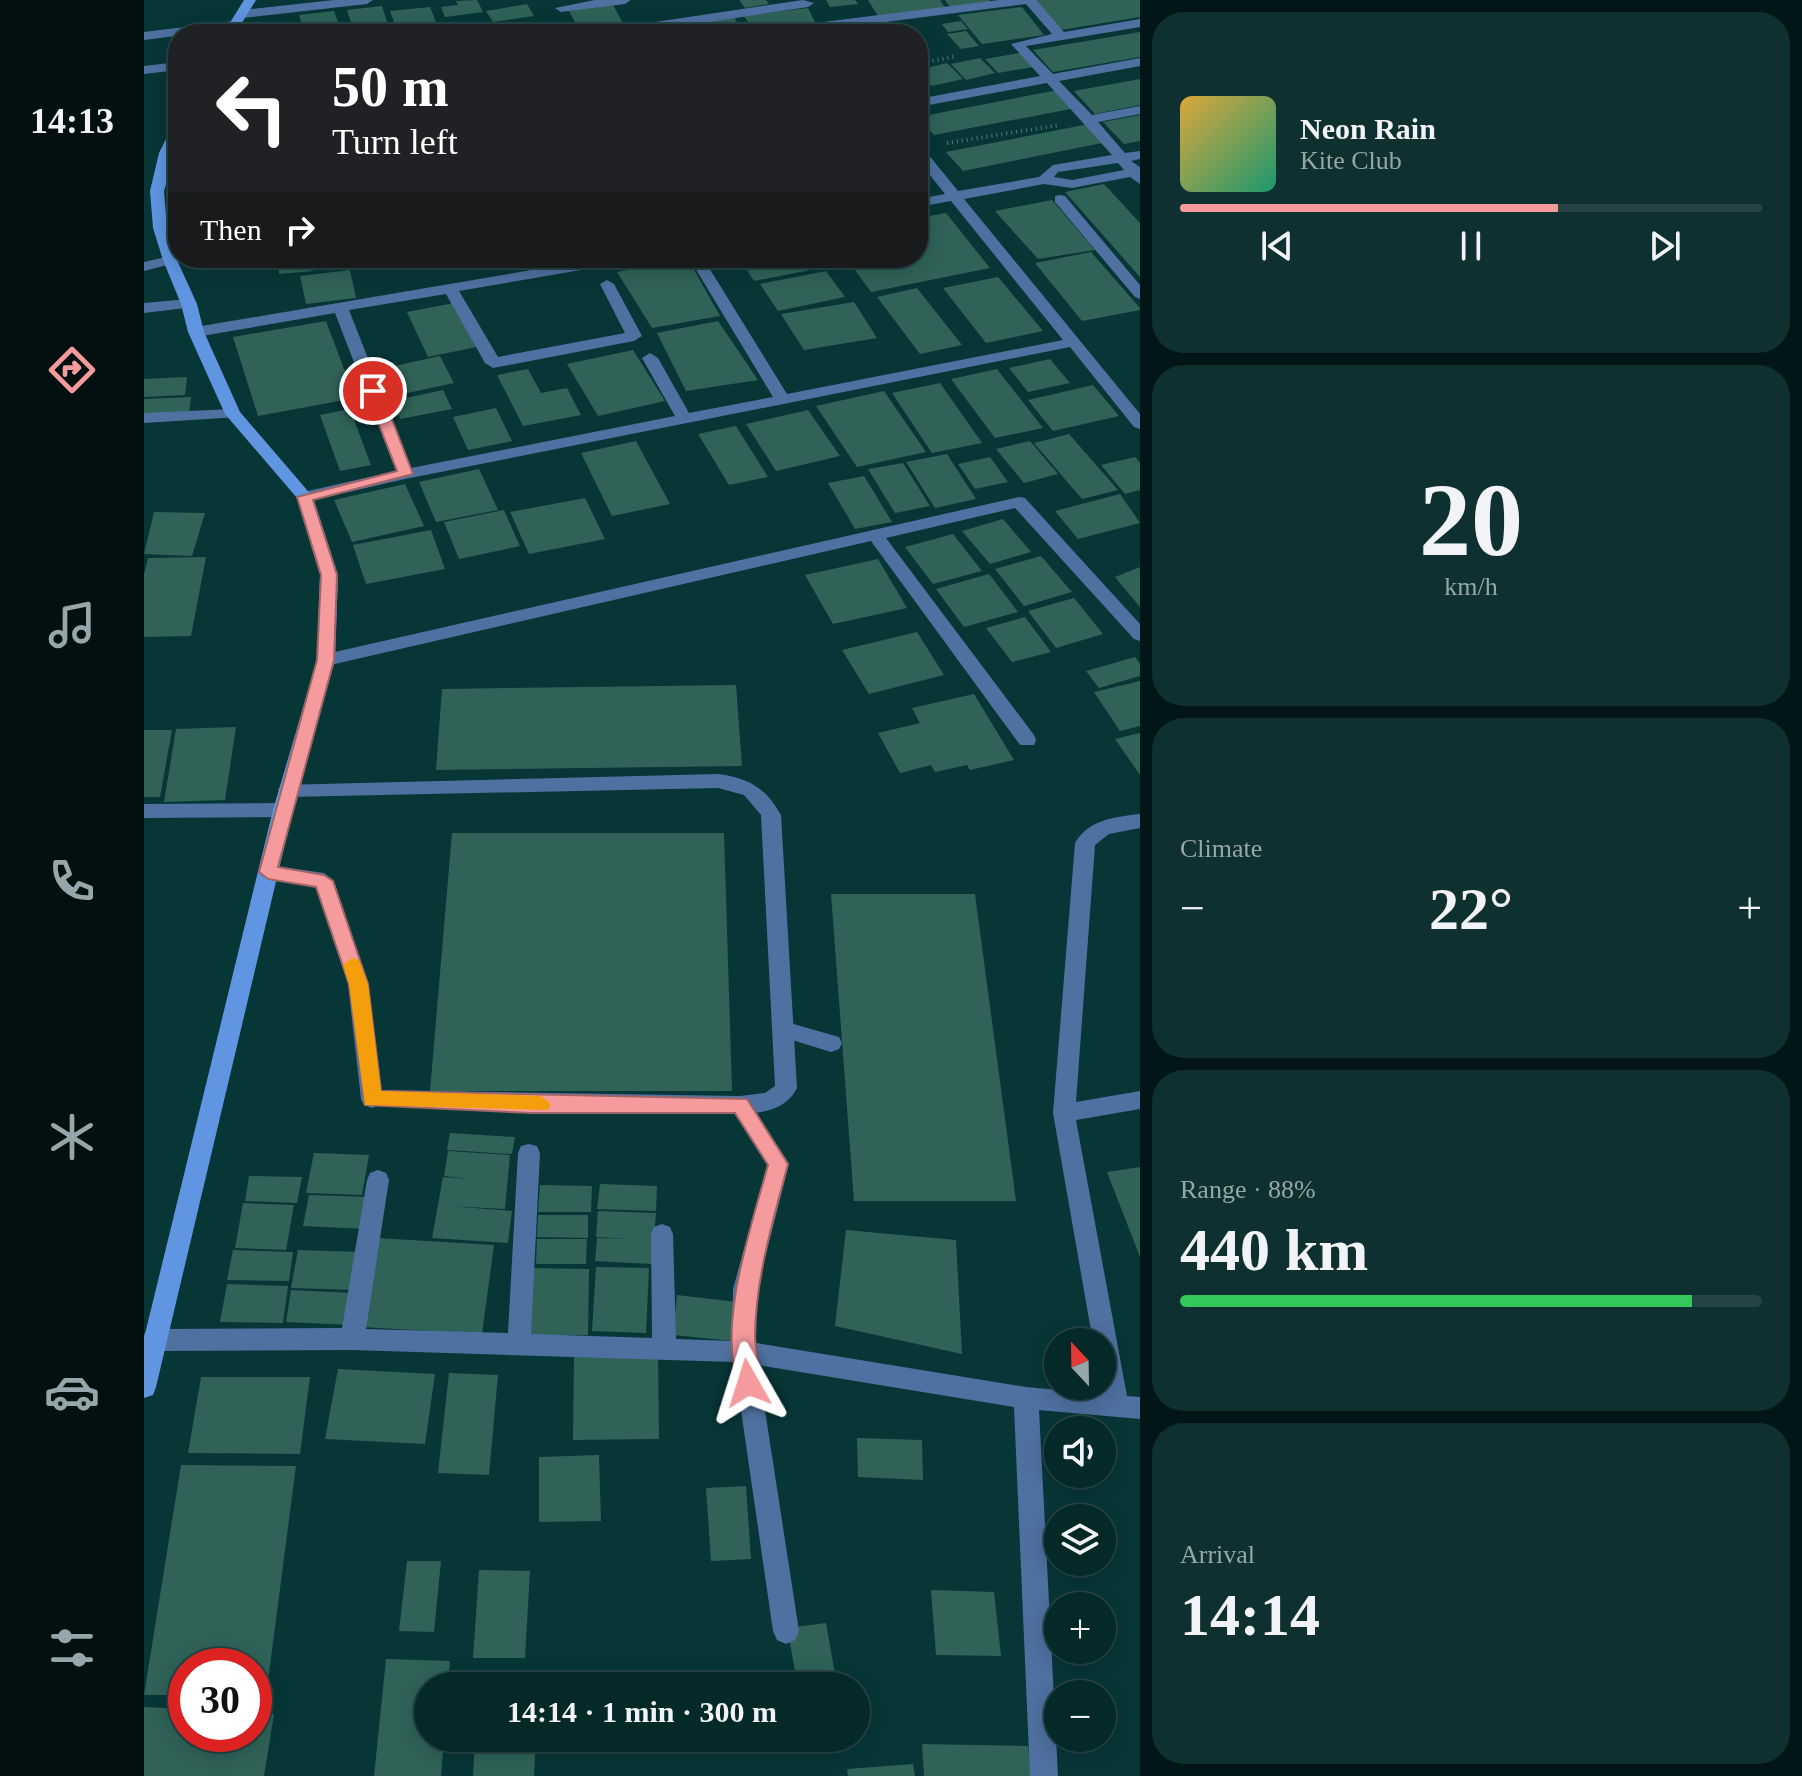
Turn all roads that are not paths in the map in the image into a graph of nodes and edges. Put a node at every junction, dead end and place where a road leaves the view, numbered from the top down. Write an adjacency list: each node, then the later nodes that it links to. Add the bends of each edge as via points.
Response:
1 (250, 0): 7 (street)
2 (367, 0): 7 (street)
3 (625, 0): 6 (street)
4 (1029, 0): 13 (street); 16 (street)
5 (808, 1): 11 (street); 12 (street)
6 (559, 4): 10 (street)
7 (243, 14): 9 (street)
8 (1140, 23): 16 (street)
9 (236, 24)
10 (570, 24)
11 (682, 24)
12 (822, 24)
13 (867, 24)
14 (168, 34): 15 (street)
15 (144, 36)
16 (1061, 36): 20 (street, via 1017,44)
17 (1140, 62): 20 (street)
18 (168, 67): 19 (street)
19 (144, 70)
20 (1051, 78): 21 (street); 23 (street)
21 (928, 101)
22 (1140, 110): 23 (street)
23 (1089, 120): 25 (street)
24 (1140, 155): 25 (street)
25 (1121, 158): 28 (street); 29 (street, via 1053,169)
26 (168, 163): 33 (street, via 157,191)
27 (928, 163): 30 (street)
28 (1138, 175): 29 (street, via 1072,184)
29 (1044, 180): 30 (street)
30 (957, 196): 32 (street); 48 (street)
31 (1060, 199): 43 (street)
32 (928, 201)
33 (168, 225)
34 (168, 261): 35 (street)
35 (144, 267)
36 (173, 268): 44 (street)
37 (544, 268): 40 (street)
38 (573, 268): 40 (street)
39 (702, 268): 50 (street)
40 (546, 273): 42 (street)
41 (607, 284): 42 (street, via 634,336 493,363)
42 (451, 290): 46 (street)
43 (1140, 294)
44 (189, 304): 45 (street); 47 (street)
45 (144, 308)
46 (341, 308): 47 (street); 55 (street)
47 (196, 332): 51 (street)
48 (1074, 342): 50 (street); 54 (street)
49 (650, 358): 53 (street)
50 (783, 400): 53 (street)
51 (233, 414): 52 (street); 56 (street)
52 (144, 418)
53 (685, 420): 55 (street)
54 (1140, 424)
55 (405, 474): 56 (street)
56 (305, 497): 59 (street, via 329,575)
57 (874, 534): 58 (street, via 1019,502); 59 (street); 60 (street)
58 (1140, 635)
59 (326, 660): 61 (street)
60 (1027, 740)
61 (286, 800): 62 (street); 64 (street); 65 (street, via 703,781 742,784 761,794 771,815)
62 (144, 811)
63 (1140, 821): 69 (street, via 1105,826 1085,843)
64 (268, 872): 68 (street, via 324,881 358,984 372,1099); 74 (street)
65 (783, 1029): 66 (street); 68 (street, via 786,1088 770,1101)
66 (831, 1043)
67 (1140, 1100): 69 (street)
68 (740, 1105): 77 (street, via 778,1164 745,1289)
69 (1064, 1113): 80 (street)
70 (529, 1153): 75 (street)
71 (378, 1180): 73 (street)
72 (662, 1234): 76 (street)
73 (352, 1339): 74 (street); 75 (street)
74 (153, 1340): 78 (street)
75 (519, 1344): 76 (street)
76 (664, 1347): 77 (street)
77 (744, 1352): 79 (street); 81 (street)
78 (144, 1387)
79 (1026, 1398): 80 (street); 82 (street)
80 (1128, 1408)
81 (786, 1631)
82 (1044, 1776)

